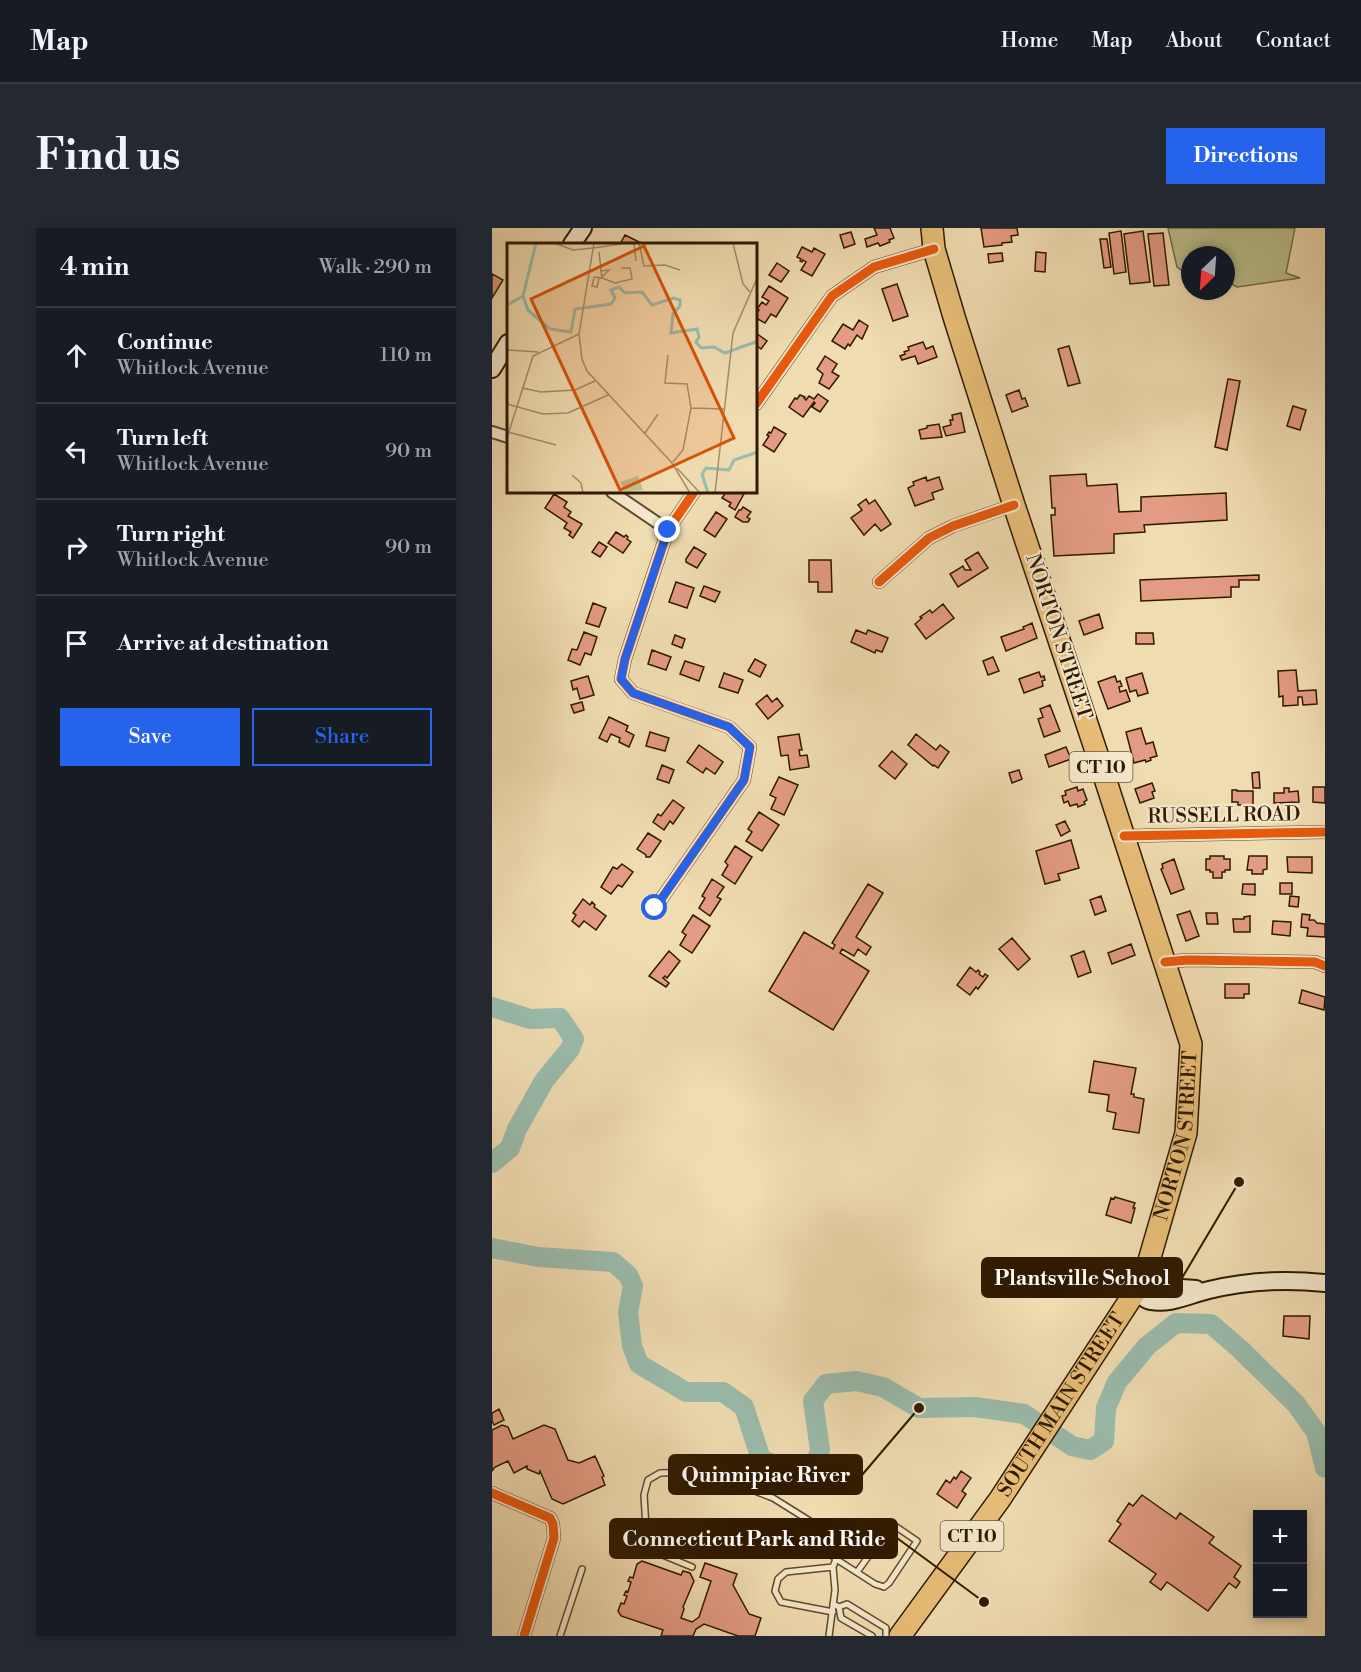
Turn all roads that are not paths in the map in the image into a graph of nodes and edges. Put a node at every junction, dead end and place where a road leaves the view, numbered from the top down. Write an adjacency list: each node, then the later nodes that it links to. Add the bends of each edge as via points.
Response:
1 (583, 228): 4 (main road)
2 (927, 228): 3 (main road, NORTON STREET)
3 (933, 238): 7 (street, via 874,267 832,296); 12 (highway, NORTON STREET / CT 10)
4 (573, 243)
5 (507, 345): 6 (main road)
6 (492, 369)
7 (758, 401)
8 (492, 432): 9 (street)
9 (507, 438)
10 (615, 494): 13 (street)
11 (693, 494): 13 (street)
12 (1014, 505): 14 (street, via 929,538); 16 (highway, NORTON STREET / CT 10)
13 (668, 530): 17 (street, via 621,679 633,693 729,727 750,747 744,780)
14 (879, 582)
15 (1325, 832): 16 (street, RUSSELL ROAD)
16 (1124, 836): 18 (highway, NORTON STREET / CT 10)
17 (655, 908)
18 (1165, 962): 19 (street, via 1315,962); 21 (highway, NORTON STREET / CT 10, via 1191,1044 1186,1133 1146,1271)
19 (1325, 966)
20 (1325, 1283): 21 (main road, via 1265,1282 1209,1290)
21 (1137, 1289): 35 (highway, SOUTH MAIN STREET / CT 10, via 1000,1499)
22 (492, 1493): 30 (street, via 550,1518 553,1524 554,1538)
23 (836, 1559): 24 (lane, via 826,1550 813,1523 773,1498 690,1472 660,1473 648,1480 644,1495 646,1528 641,1546); 25 (lane); 27 (lane)
24 (692, 1567)
25 (833, 1567): 28 (lane); 29 (lane, via 786,1572 778,1579 775,1591 781,1602)
26 (582, 1569): 31 (lane)
27 (857, 1572): 27 (lane, via 884,1587 917,1541 892,1524)
28 (836, 1606): 29 (lane); 33 (lane, via 841,1618); 34 (lane, via 847,1604 857,1610 886,1628)
29 (832, 1612): 32 (lane)
30 (524, 1636)
31 (560, 1636)
32 (829, 1636)
33 (872, 1636)
34 (886, 1636)
35 (900, 1636)

